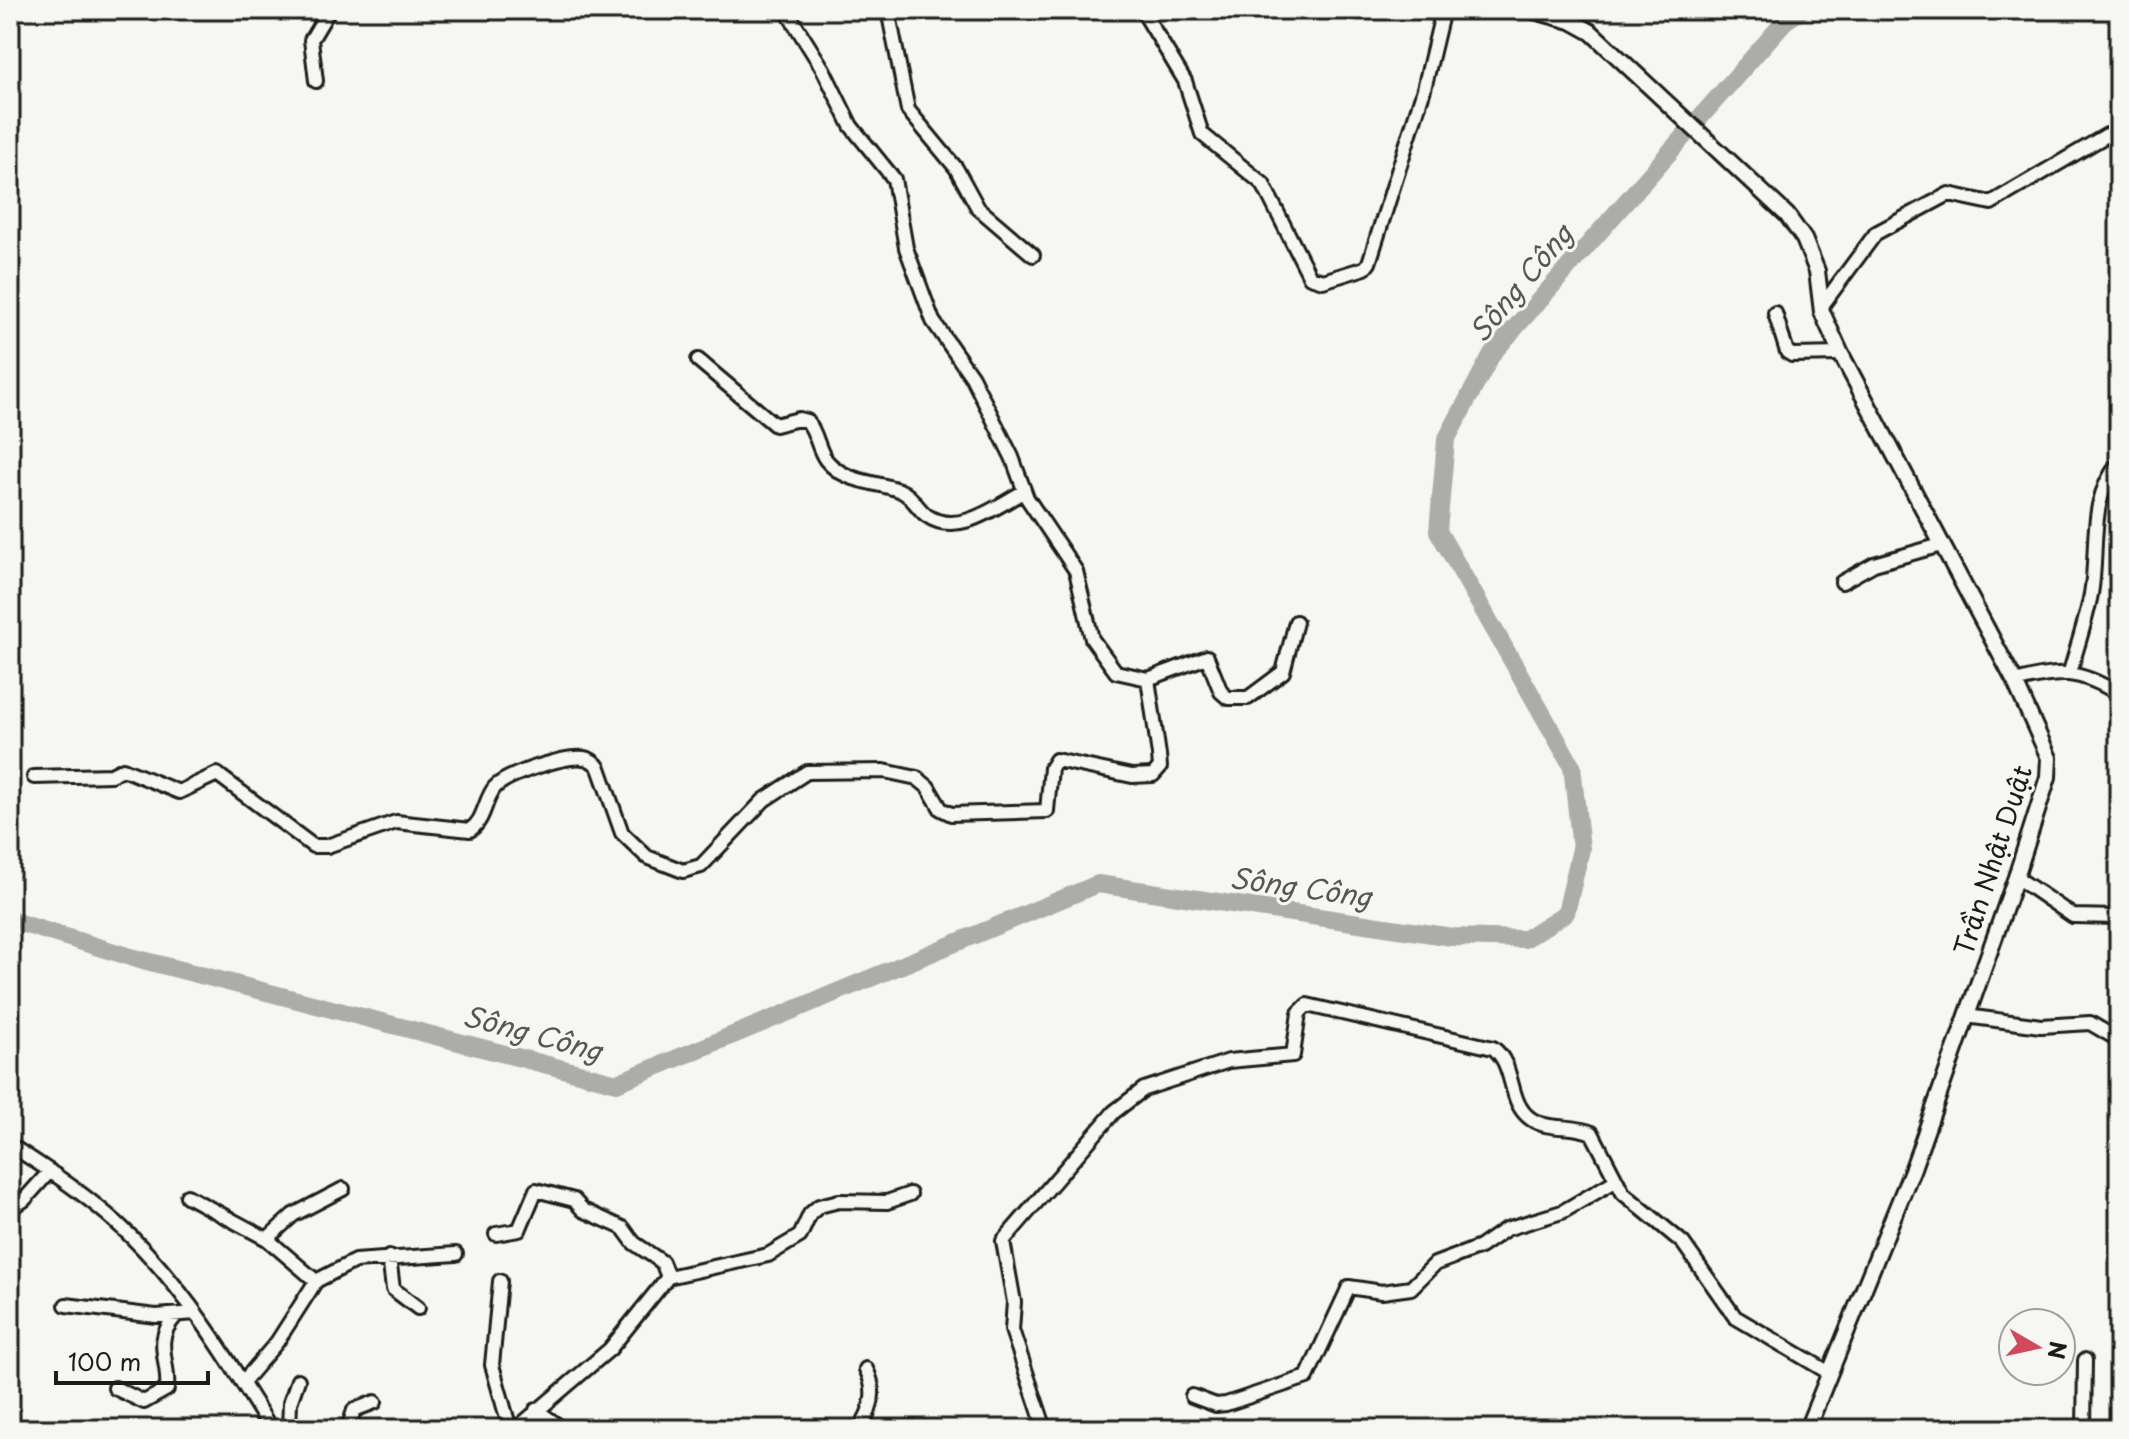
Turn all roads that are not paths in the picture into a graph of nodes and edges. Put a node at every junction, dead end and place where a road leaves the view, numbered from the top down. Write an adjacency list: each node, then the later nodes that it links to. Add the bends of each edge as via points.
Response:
1 (329, 10): 7 (street, via 311,40)
2 (786, 10): 15 (street, via 851,126 894,179 906,248 933,321 972,377 1012,457)
3 (888, 10): 9 (street, via 908,110 950,160 978,208)
4 (1142, 10): 5 (street, via 1185,81 1202,134 1263,184 1310,277 1323,281 1369,263)
5 (1443, 10)
6 (1531, 10): 10 (main road, Trần Nhật Duật, via 1591,32 1787,215 1817,271)
7 (316, 81)
8 (2107, 135): 10 (street, via 1991,203 1949,194 1876,233)
9 (1033, 255)
10 (1821, 307): 12 (main road, Trần Nhật Duật)
11 (1775, 313): 12 (street, via 1787,352)
12 (1841, 354): 16 (main road, Trần Nhật Duật)
13 (698, 360): 15 (street, via 775,425 807,421 834,466 866,484 903,492 938,521 966,521)
14 (2119, 463): 19 (street, via 2107,480 2097,513 2091,596)
15 (1023, 492): 20 (street, via 1076,571 1092,639 1116,672)
16 (1941, 545): 17 (street, via 1884,561); 21 (main road, Trần Nhật Duật)
17 (1842, 582)
18 (1296, 622): 20 (street, via 1283,672 1248,698 1228,698 1221,692 1207,657)
19 (2070, 672): 21 (street); 22 (street)
20 (1148, 679): 23 (street, via 1160,767 1153,775 1123,775 1056,760 1047,811 951,814 917,778 884,771 807,772 764,800 701,866 683,871 647,857 622,833 599,768 581,757 505,779 489,795 479,822 470,830 396,822 327,846 313,846 217,774 179,792 123,769 111,775)
21 (2015, 682): 24 (main road, Trần Nhật Duật, via 2049,758 2048,777)
22 (2119, 694)
23 (34, 777)
24 (2016, 877): 25 (street, via 2073,916); 26 (main road, Trần Nhật Duật)
25 (2119, 917)
26 (1966, 1016): 27 (street, via 2041,1026 2090,1023); 48 (main road, Trần Nhật Duật, via 1913,1168)
27 (2119, 1040)
28 (10, 1145): 29 (street)
29 (50, 1171): 34 (street); 44 (street, via 118,1224)
30 (1615, 1181): 48 (street, via 1632,1204 1683,1243 1735,1317); 52 (street, via 1562,1212 1506,1229 1480,1247 1435,1264 1411,1288 1382,1292 1349,1287 1312,1370 1300,1381 1226,1404); 64 (street, via 1592,1133 1540,1123 1523,1111 1505,1061 1493,1048 1307,1005 1299,1013 1293,1055 1229,1061 1144,1089 1114,1112 1003,1241 1014,1335)
31 (343, 1189): 36 (street, via 293,1215)
32 (910, 1194): 39 (street, via 887,1202 819,1206 800,1236 768,1255)
33 (187, 1196): 36 (street)
34 (10, 1209)
35 (496, 1234): 39 (street, via 519,1230 536,1190 574,1200 583,1210 623,1228 634,1243 662,1262)
36 (267, 1239): 40 (street)
37 (456, 1254): 38 (street)
38 (389, 1257): 40 (street, via 355,1261); 43 (street, via 393,1289)
39 (668, 1277): 54 (street, via 610,1349)
40 (316, 1281): 50 (street, via 277,1342)
41 (500, 1281): 59 (street, via 492,1365)
42 (66, 1305): 45 (street)
43 (418, 1308)
44 (196, 1313): 45 (street); 50 (street)
45 (175, 1317): 51 (street, via 161,1344 167,1389 144,1402)
46 (2085, 1360): 66 (street)
47 (866, 1369): 61 (street, via 873,1397)
48 (1828, 1372): 55 (main road, Trần Nhật Duật)
49 (298, 1380): 57 (street)
50 (243, 1382): 56 (street)
51 (115, 1388)
52 (1192, 1396)
53 (375, 1402): 58 (street, via 354,1410)
54 (536, 1410): 59 (street); 60 (street)
55 (1808, 1426): 65 (street)
56 (271, 1429)
57 (289, 1429)
58 (348, 1429)
59 (513, 1429)
60 (563, 1429)
61 (859, 1429)
62 (911, 1429): 63 (street)
63 (926, 1429)
64 (1045, 1429)
65 (1827, 1429)
66 (2084, 1429)

